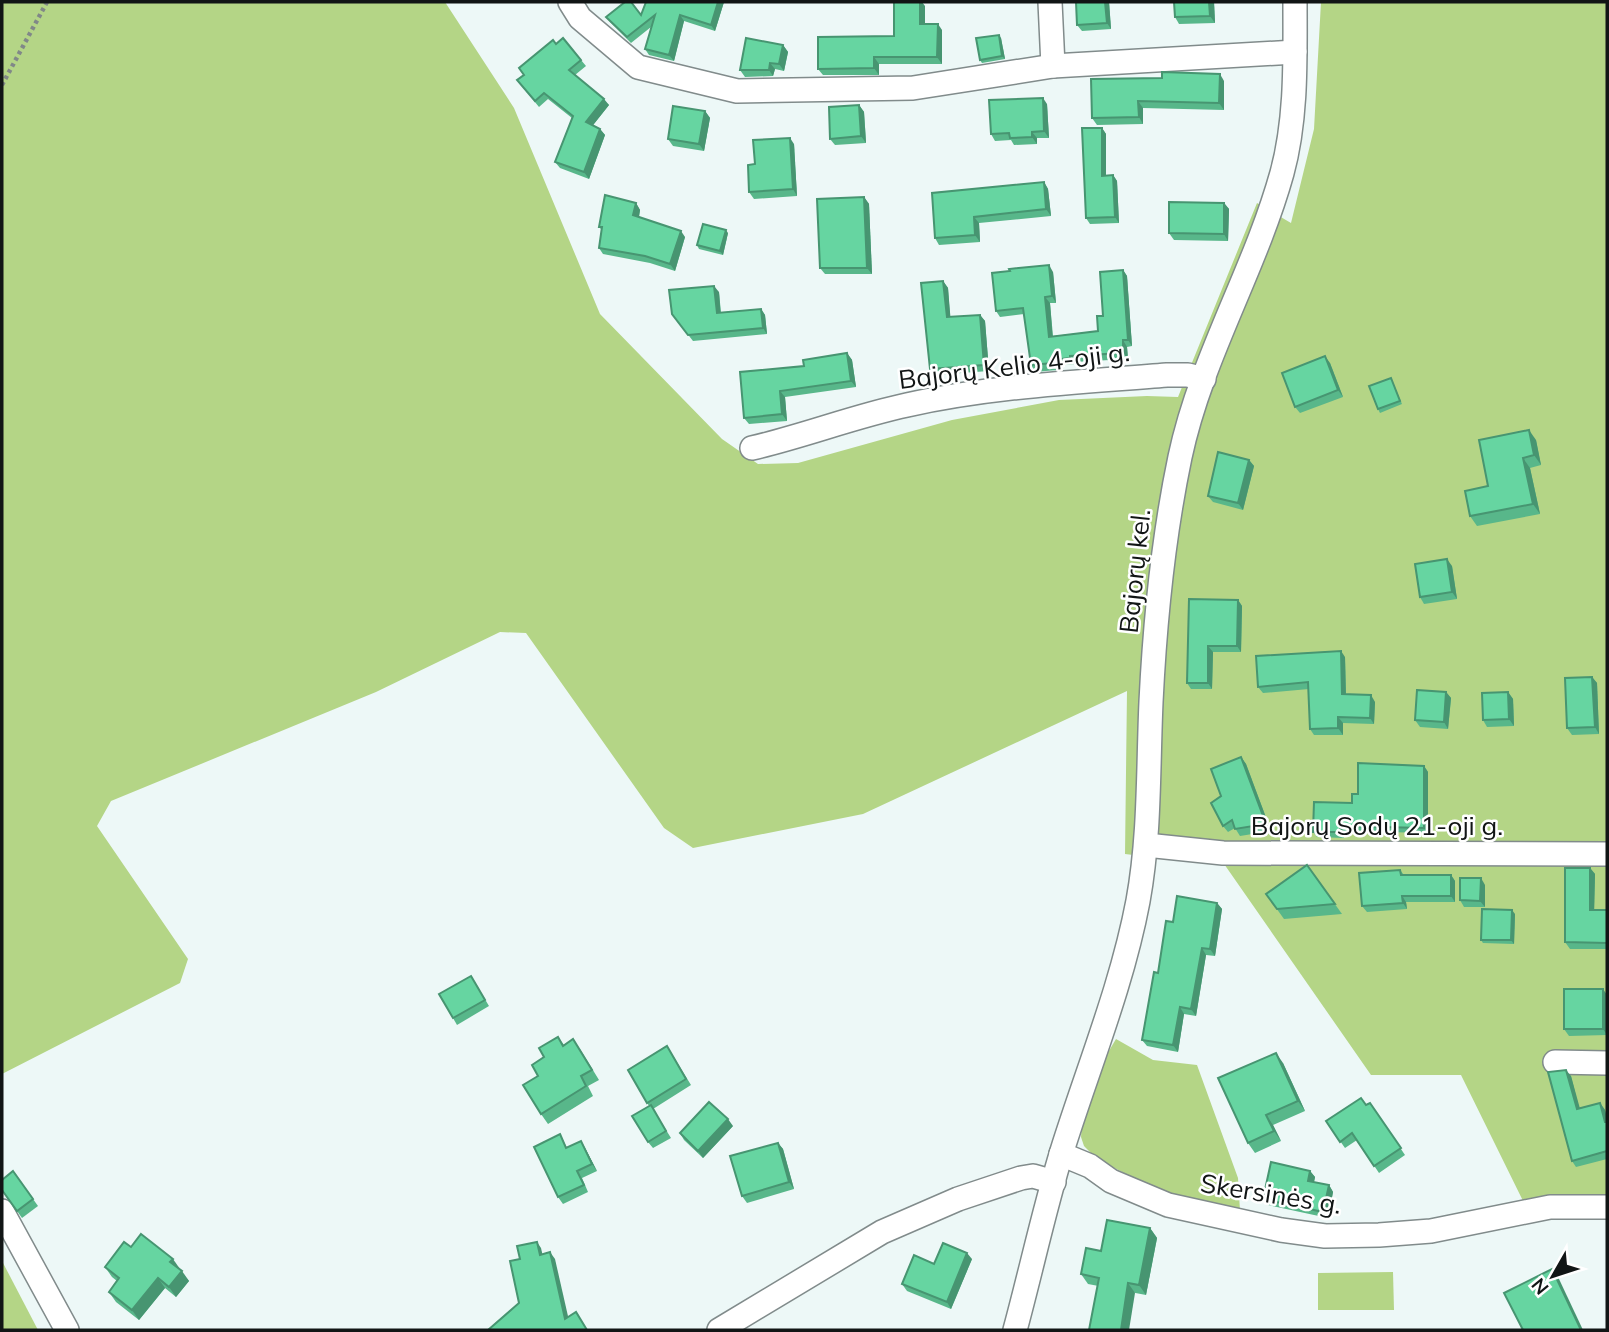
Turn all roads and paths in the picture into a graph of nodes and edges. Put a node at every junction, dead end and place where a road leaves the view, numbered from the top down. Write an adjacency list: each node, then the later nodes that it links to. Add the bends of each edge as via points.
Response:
1 (47, 2): 7 (path)
2 (570, 2): 6 (street, via 580,18 638,67 737,92 914,88)
3 (1050, 2): 6 (street)
4 (1295, 2): 5 (street, Bajorų kel.)
5 (1295, 52): 6 (street); 8 (street, Bajorų kel., via 1292,119 1283,170)
6 (1054, 66)
7 (2, 85)
8 (1204, 379): 9 (street, Bajorų Kelio 4-oji g., via 1167,376 979,393 906,405); 10 (street, Bajorų kel., via 1183,439 1161,569)
9 (752, 448)
10 (1146, 845): 11 (street, Bajorų Sodų 21-oji g., via 1223,853); 14 (street, Bajorų kel., via 1125,957)
11 (1607, 854)
12 (1555, 1062): 13 (street)
13 (1607, 1063)
14 (1061, 1154): 15 (street, Bajorų kel.); 16 (street, Skersinės g., via 1168,1205 1325,1236 1432,1231 1550,1207)
15 (1054, 1182): 19 (street, via 1021,1178 958,1199 895,1227); 20 (street, Bajorų kel.)
16 (1607, 1207)
17 (2, 1212): 18 (street)
18 (67, 1330)
19 (719, 1330)
20 (1015, 1330)

